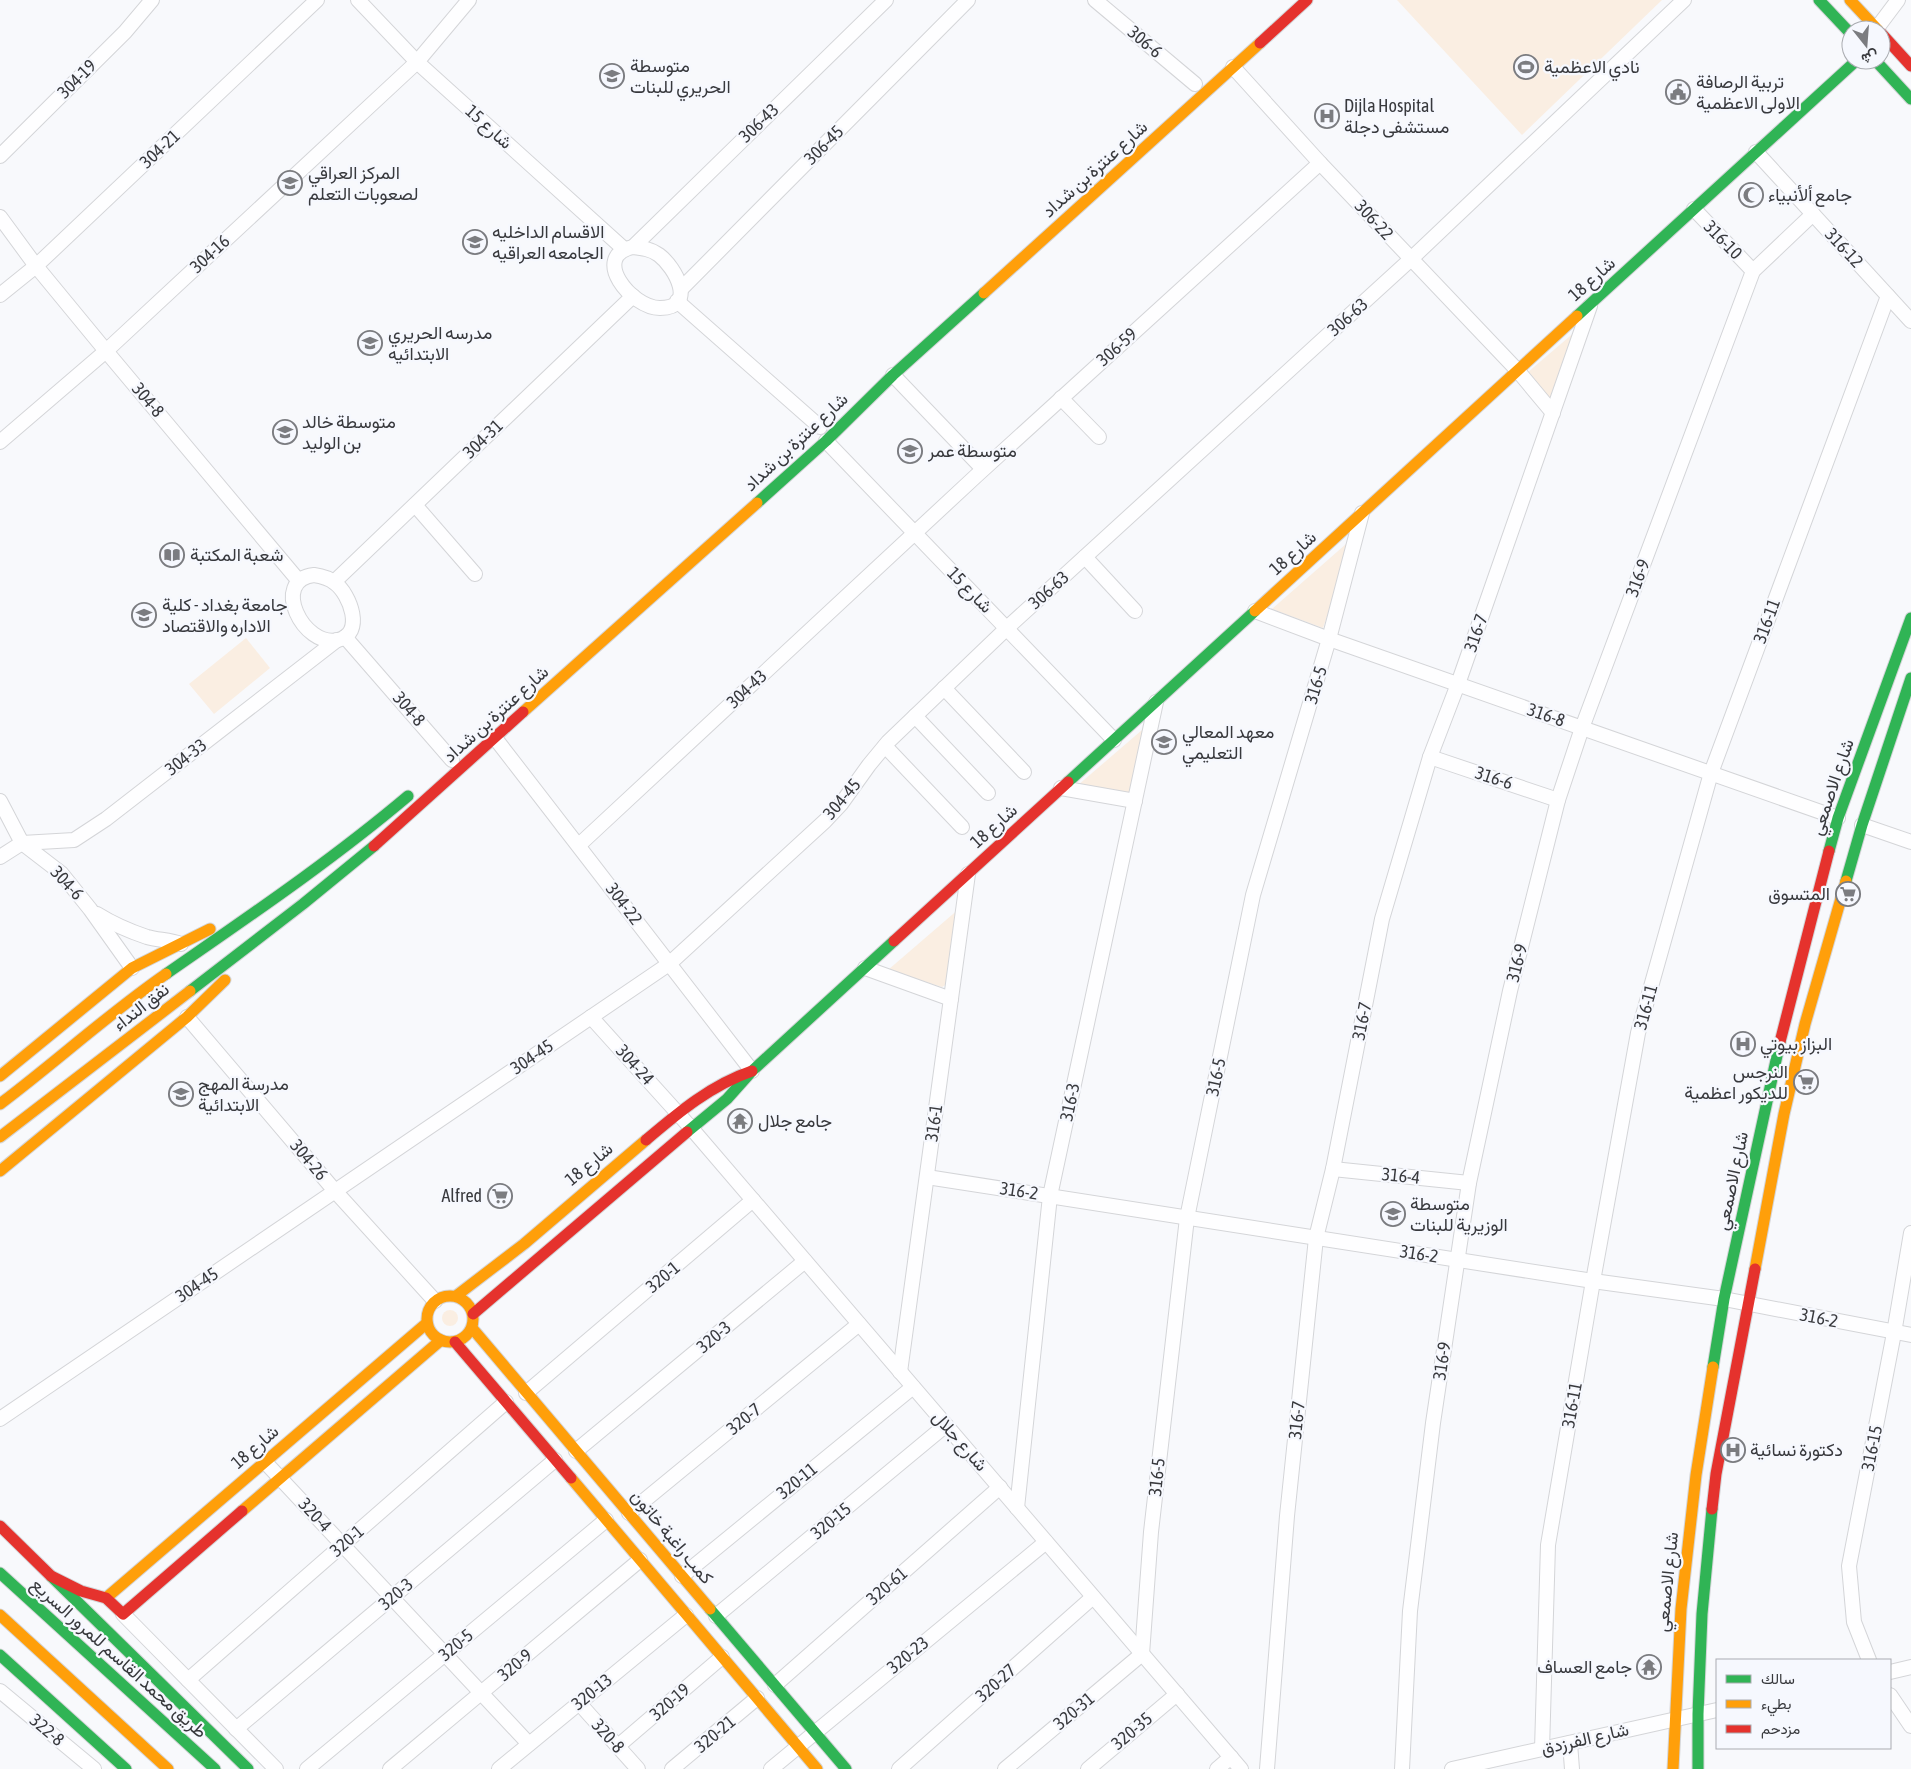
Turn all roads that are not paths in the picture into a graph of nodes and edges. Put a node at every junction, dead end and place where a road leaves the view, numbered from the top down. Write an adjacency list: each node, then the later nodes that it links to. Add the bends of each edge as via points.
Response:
1 (152, 0): 25 (street, 304-19, via 125,32)
2 (318, 0): 32 (street, 304-21)
3 (358, 0): 17 (street, شارع 15)
4 (469, 0): 17 (street, 304-16)
5 (886, 0): 30 (street, 306-43)
6 (968, 0): 36 (street, 306-45)
7 (1095, 0): 22 (street, 306-6)
8 (1307, 0): 19 (main road, شارع عنترة بن شداد)
9 (1684, 0): 31 (street, 306-63)
10 (1819, 0): 15 (main road)
11 (1850, 0): 13 (main road)
12 (1898, 0): 14 (street)
13 (1869, 20)
14 (1885, 20)
15 (1841, 23)
16 (1891, 44): 18 (main road)
17 (417, 62): 30 (street, شارع 15); 41 (street, 304-16)
18 (1911, 66)
19 (1233, 67): 26 (street, 306-22); 43 (main road, شارع عنترة بن شداد)
20 (1846, 70): 24 (main road, شارع 18)
21 (1884, 70): 23 (main road)
22 (1195, 84)
23 (1911, 99)
24 (1756, 152): 27 (main road, شارع 18); 28 (street, 316-12)
25 (0, 156)
26 (1320, 163): 31 (street, 306-22); 45 (street, 306-59)
27 (1694, 209): 33 (street, 316-10); 39 (main road, شارع 18)
28 (1813, 214): 33 (street, 316-9); 38 (street, 316-12)
29 (0, 218): 32 (street, 304-8)
30 (629, 248): 36 (street, شارع 15, via 650,250 666,261 679,280); 37 (street, via 619,252 616,272 622,285)
31 (1412, 259): 42 (street, 306-22); 55 (street, 306-63)
32 (36, 266): 35 (street, 304-21); 41 (street, 304-8)
33 (1753, 271): 70 (street, 316-9)
34 (967, 292): 44 (main road)
35 (0, 295)
36 (679, 295): 37 (street, via 669,307 660,308); 47 (street, شارع 15)
37 (633, 296): 52 (street, 304-31)
38 (1888, 296): 40 (street, 316-12); 77 (street, 316-11)
39 (1592, 303): 42 (main road, شارع 18); 46 (street, 316-7)
40 (1911, 321)
41 (106, 352): 50 (street, 304-16); 57 (street, 304-8)
42 (1518, 371): 46 (street, 306-22); 53 (main road, شارع 18)
43 (893, 376): 49 (main road, شارع عنترة بن شداد); 51 (street)
44 (872, 380)
45 (1061, 398): 48 (street); 51 (street, 306-59)
46 (1553, 413): 66 (street, 316-7)
47 (820, 427)
48 (1099, 437)
49 (826, 441): 54 (street, شارع 15); 71 (main road, شارع عنترة بن شداد)
50 (0, 442)
51 (983, 469): 54 (street, 306-59)
52 (414, 505): 56 (street); 58 (street, 304-31)
53 (1362, 513): 60 (main road, شارع 18); 64 (street, 316-5)
54 (915, 533): 62 (street, شارع 15); 89 (street, 304-43)
55 (1084, 557): 59 (street); 62 (street, 306-63)
56 (474, 574)
57 (298, 580): 58 (street, via 314,575); 63 (street, via 293,598 302,622 320,637)
58 (334, 582): 63 (street, via 352,609 350,630)
59 (1135, 611)
60 (1255, 611): 64 (street, 316-8); 68 (main road, شارع 18)
61 (1911, 618): 84 (main road, شارع الاصمعي)
62 (1007, 628): 67 (street, 304-45); 72 (street, شارع 15)
63 (341, 638): 75 (street, 304-8); 88 (street, 304-33, via 106,819 74,840)
64 (1330, 639): 66 (street, 316-8); 115 (street, 316-5, via 1253,895)
65 (1911, 678): 85 (main road)
66 (1458, 684): 70 (street, 316-8); 74 (street, 316-7)
67 (944, 688): 69 (street, 304-45); 76 (street)
68 (1156, 702): 72 (main road, شارع 18); 83 (street, 316-3)
69 (915, 716): 73 (street, 304-45); 80 (street)
70 (1582, 728): 77 (street, 316-8); 81 (street, 316-9)
71 (495, 738): 89 (street, 304-22); 93 (main road, شارع عنترة بن شداد, via 402,822)
72 (1114, 740): 78 (main road, شارع 18)
73 (885, 746): 86 (street); 96 (street, 304-45, via 841,804)
74 (1430, 757): 81 (street, 316-6); 108 (street, 316-7, via 1382,919)
75 (452, 759)
76 (1024, 772)
77 (1710, 773): 84 (street, 316-8); 120 (street, 316-11, via 1638,1033)
78 (1061, 788): 83 (street); 91 (main road, شارع 18)
79 (416, 790): 92 (main road)
80 (988, 793)
81 (1558, 800): 111 (street, 316-9, via 1510,991)
82 (0, 801): 88 (street, 304-6)
83 (1135, 801): 113 (street, 316-3)
84 (1838, 818): 122 (main road, شارع الاصمعي, via 1787,1012)
85 (1862, 825): 87 (street); 124 (main road, via 1805,1024 1784,1114)
86 (962, 827)
87 (1911, 842)
88 (22, 843): 90 (street); 94 (street, 304-6, via 62,873)
89 (579, 845): 96 (street, 304-22)
90 (0, 857)
91 (968, 874): 98 (main road, شارع 18); 99 (street, 316-1)
92 (291, 887): 95 (main road); 104 (main road, نفق النداء, via 133,997)
93 (303, 904): 100 (main road); 107 (main road, نفق النداء)
94 (90, 910): 95 (street, via 112,923 148,937); 97 (street, 304-6)
95 (181, 944): 97 (main road)
96 (669, 964): 101 (street, 304-45); 102 (street, 304-22)
97 (132, 968): 103 (main road)
98 (865, 968): 99 (street); 102 (main road, شارع 18)
99 (951, 999): 110 (street, 316-1)
100 (187, 1017): 109 (main road); 112 (street, 304-26)
101 (592, 1017): 105 (street, 304-24); 112 (street, 304-45)
102 (752, 1071): 105 (main road, شارع 18, via 724,1081); 106 (main road, شارع 18, via 727,1100)
103 (0, 1076)
104 (0, 1104)
105 (678, 1114): 106 (street, شارع جلال); 121 (main road, شارع 18)
106 (692, 1129): 114 (street, شارع جلال); 125 (main road, شارع 18)
107 (0, 1137)
108 (1333, 1169): 111 (street, 316-4); 117 (street, 316-7)
109 (0, 1171)
110 (927, 1177): 113 (street, 316-2); 133 (street, 316-1)
111 (1469, 1183): 118 (street, 316-9)
112 (335, 1191): 123 (street, 304-26); 137 (street, 304-45)
113 (1050, 1196): 115 (street, 316-2); 144 (street, 316-3)
114 (753, 1200): 119 (street, شارع جلال); 135 (street, 320-1)
115 (1187, 1218): 117 (street, 316-2); 162 (street, 316-5, via 1151,1532)
116 (1911, 1233): 129 (street, 316-15)
117 (1316, 1238): 118 (street, 316-2); 207 (street, 316-7, via 1287,1516)
118 (1457, 1259): 120 (street, 316-2); 208 (street, 316-9, via 1410,1610)
119 (805, 1261): 127 (street, شارع جلال); 139 (street, 320-3)
120 (1593, 1281): 122 (street, 316-2); 186 (street, 316-11, via 1548,1545)
121 (456, 1296): 123 (main road, via 444,1296); 125 (main road, via 467,1302)
122 (1724, 1299): 124 (street, 316-2); 178 (main road, شارع الاصمعي, via 1696,1475 1681,1609)
123 (434, 1302): 126 (main road, via 428,1311)
124 (1748, 1304): 129 (street, 316-2); 177 (main road, via 1716,1474 1702,1614)
125 (473, 1314): 128 (main road)
126 (427, 1323): 131 (main road); 141 (main road, شارع 18)
127 (859, 1324): 133 (street, شارع جلال); 145 (street, 320-7)
128 (472, 1328): 132 (main road); 135 (main road, كمب راغبة خاتون)
129 (1894, 1333): 130 (street, 316-2); 165 (street, 316-15, via 1848,1566 1854,1622)
130 (1911, 1335)
131 (440, 1340): 132 (main road); 142 (main road)
132 (455, 1342): 136 (main road)
133 (900, 1372): 134 (street, شارع جلال)
134 (913, 1387): 138 (street, شارع جلال); 153 (street, 320-11)
135 (526, 1393): 139 (main road, كمب راغبة خاتون)
136 (506, 1402): 140 (main road); 149 (street, 320-1)
137 (0, 1419)
138 (946, 1425): 143 (street, شارع جلال); 160 (street, 320-15)
139 (576, 1451): 145 (main road, كمب راغبة خاتون)
140 (555, 1460): 146 (main road); 154 (street, 320-3)
141 (265, 1462): 142 (street, 320-4); 156 (main road, شارع 18)
142 (281, 1478): 149 (street, 320-4); 157 (main road)
143 (1000, 1488): 144 (street, شارع جلال); 169 (street, 320-61)
144 (1017, 1508): 148 (street, شارع جلال)
145 (629, 1513): 153 (main road, كمب راغبة خاتون)
146 (606, 1520): 150 (main road); 161 (street, 320-5)
147 (0, 1526): 152 (main road)
148 (1046, 1542): 155 (street, شارع جلال); 181 (street, 320-23)
149 (343, 1545): 154 (street, 320-4); 168 (street, 320-1)
150 (640, 1560): 159 (main road); 171 (street, 320-9)
151 (0, 1573): 191 (main road, طريق محمد القاسم للمرور السريع)
152 (51, 1576): 156 (main road, via 81,1591); 192 (main road)
153 (682, 1576): 160 (main road, كمب راغبة خاتون)
154 (392, 1597): 161 (street, 320-4); 180 (street, 320-3)
155 (1093, 1597): 162 (street, شارع جلال); 202 (street, 320-27)
156 (106, 1598): 157 (main road)
157 (123, 1614): 168 (street)
158 (0, 1615): 190 (main road)
159 (686, 1615): 164 (main road); 175 (street, 320-13)
160 (716, 1616): 169 (main road, كمب راغبة خاتون)
161 (445, 1654): 171 (street, 320-4); 194 (street, 320-5)
162 (1142, 1654): 172 (street, شارع جلال); 203 (street, 320-31)
163 (0, 1655): 189 (main road)
164 (722, 1657): 174 (main road); 184 (street, 320-19)
165 (1869, 1659)
166 (1911, 1667): 167 (street)
167 (1891, 1672)
168 (188, 1680): 180 (street)
169 (775, 1685): 181 (main road, كمب راغبة خاتون)
170 (0, 1691): 188 (street, 322-8)
171 (481, 1692): 183 (street, 320-4); 195 (street, 320-9)
172 (1177, 1694): 187 (street, شارع جلال); 204 (street, 320-35)
173 (1891, 1697): 179 (street)
174 (757, 1698): 185 (main road); 198 (street, 320-21)
175 (578, 1703): 183 (street, 320-13); 184 (street, 320-8)
176 (1716, 1710): 177 (street, شارع الفرزدق)
177 (1698, 1714): 178 (street, شارع الفرزدق); 212 (main road)
178 (1674, 1720): 182 (street, شارع الفرزدق); 211 (main road, شارع الاصمعي)
179 (1911, 1726)
180 (236, 1728): 193 (street)
181 (814, 1732): 185 (street, 320-23); 201 (main road, كمب راغبة خاتون)
182 (1570, 1743): 186 (street, شارع الفرزدق); 210 (street)
183 (529, 1744): 196 (street, 320-13)
184 (618, 1746): 197 (street, 320-8)
185 (798, 1746): 199 (street, 320-23); 200 (main road)
186 (1542, 1749): 209 (street, شارع الفرزدق)
187 (1231, 1757): 205 (street); 206 (street, شارع جلال)
188 (94, 1769)
189 (126, 1769)
190 (168, 1769)
191 (215, 1769)
192 (248, 1769)
193 (276, 1769)
194 (307, 1769)
195 (390, 1769)
196 (498, 1769)
197 (638, 1769)
198 (672, 1769)
199 (771, 1769)
200 (817, 1769)
201 (846, 1769)
202 (899, 1769)
203 (1005, 1769)
204 (1088, 1769)
205 (1217, 1769)
206 (1241, 1769)
207 (1267, 1769)
208 (1402, 1769)
209 (1452, 1769)
210 (1572, 1769)
211 (1673, 1769)
212 (1698, 1769)

